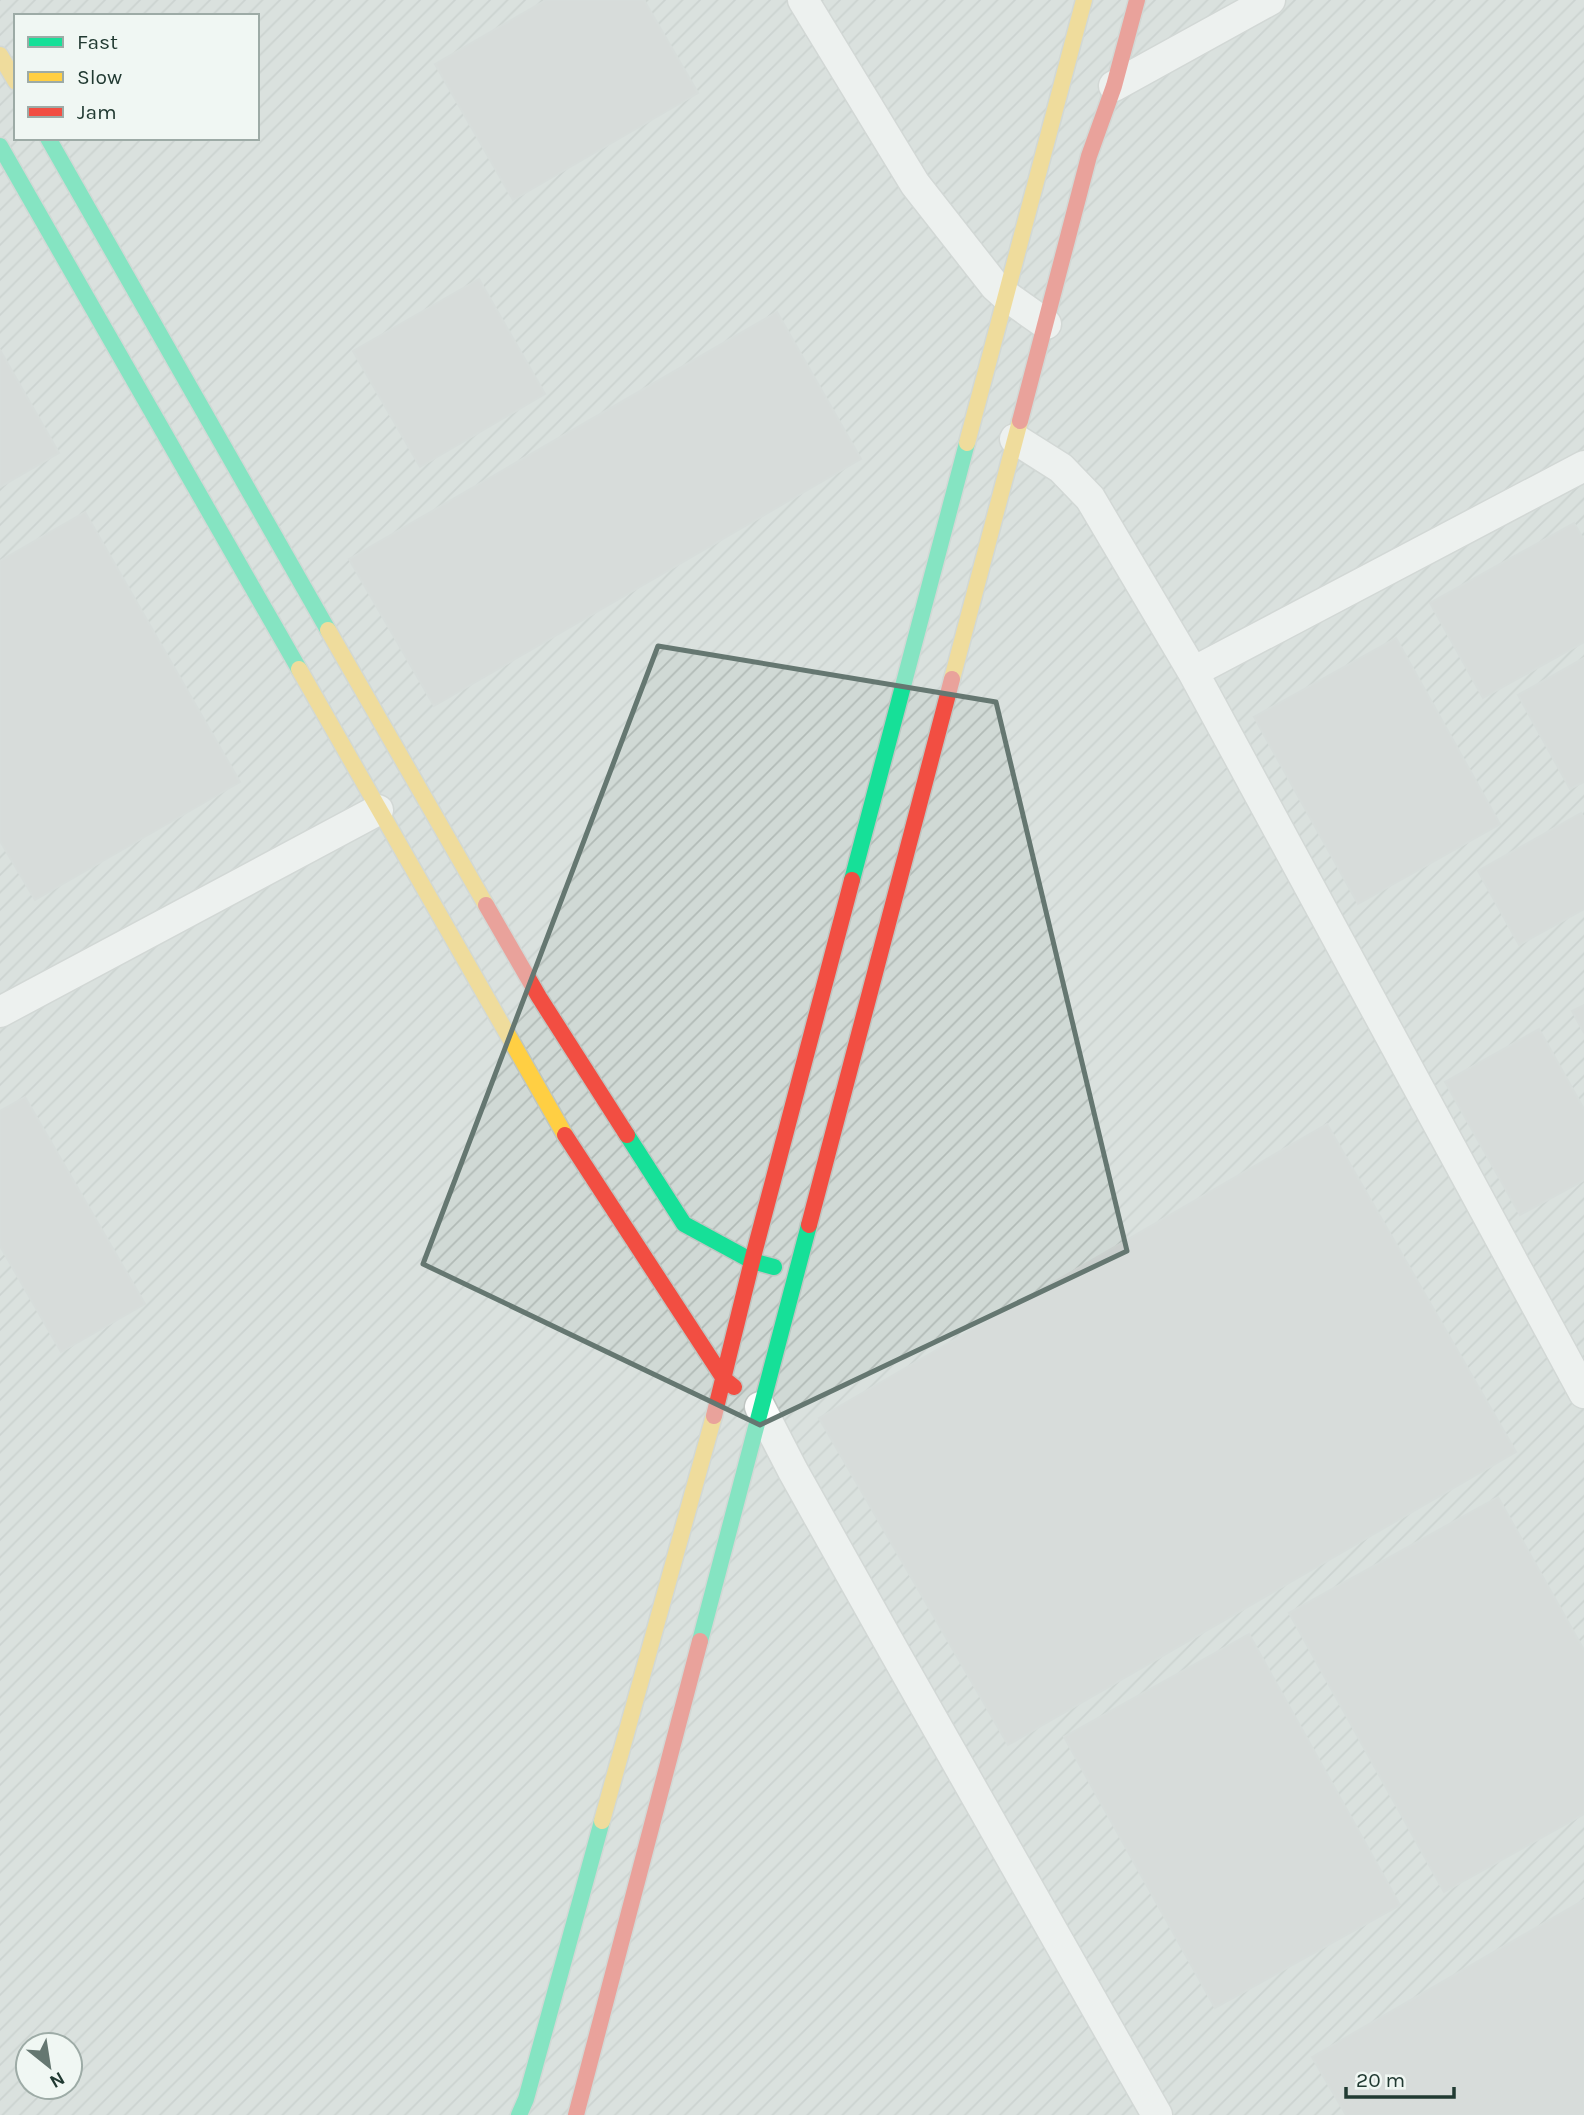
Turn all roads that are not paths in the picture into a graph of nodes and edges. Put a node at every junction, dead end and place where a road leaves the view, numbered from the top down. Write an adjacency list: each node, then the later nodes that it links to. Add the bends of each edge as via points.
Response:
1 (803, 0): 10 (street, via 915,184)
2 (1084, 0): 10 (street)
3 (1137, 0): 7 (street)
4 (1270, 0): 7 (street)
5 (0, 54): 6 (street)
6 (14, 78)
7 (1114, 86): 11 (street, via 1089,156)
8 (49, 140): 17 (street, via 539,997 684,1224)
9 (0, 146): 15 (street)
10 (1005, 295): 11 (street); 17 (street)
11 (1046, 324): 12 (street)
12 (1015, 439): 14 (street, via 1061,468 1090,498); 18 (street)
13 (1584, 466): 14 (street)
14 (1193, 672): 20 (street)
15 (378, 810): 16 (street); 19 (street, via 564,1133)
16 (0, 1012)
17 (752, 1261): 18 (street); 19 (street)
18 (797, 1273): 21 (street)
19 (724, 1379): 21 (street); 22 (street)
20 (1584, 1393)
21 (760, 1407): 23 (street); 24 (street)
22 (519, 2115)
23 (576, 2115)
24 (1157, 2115)

